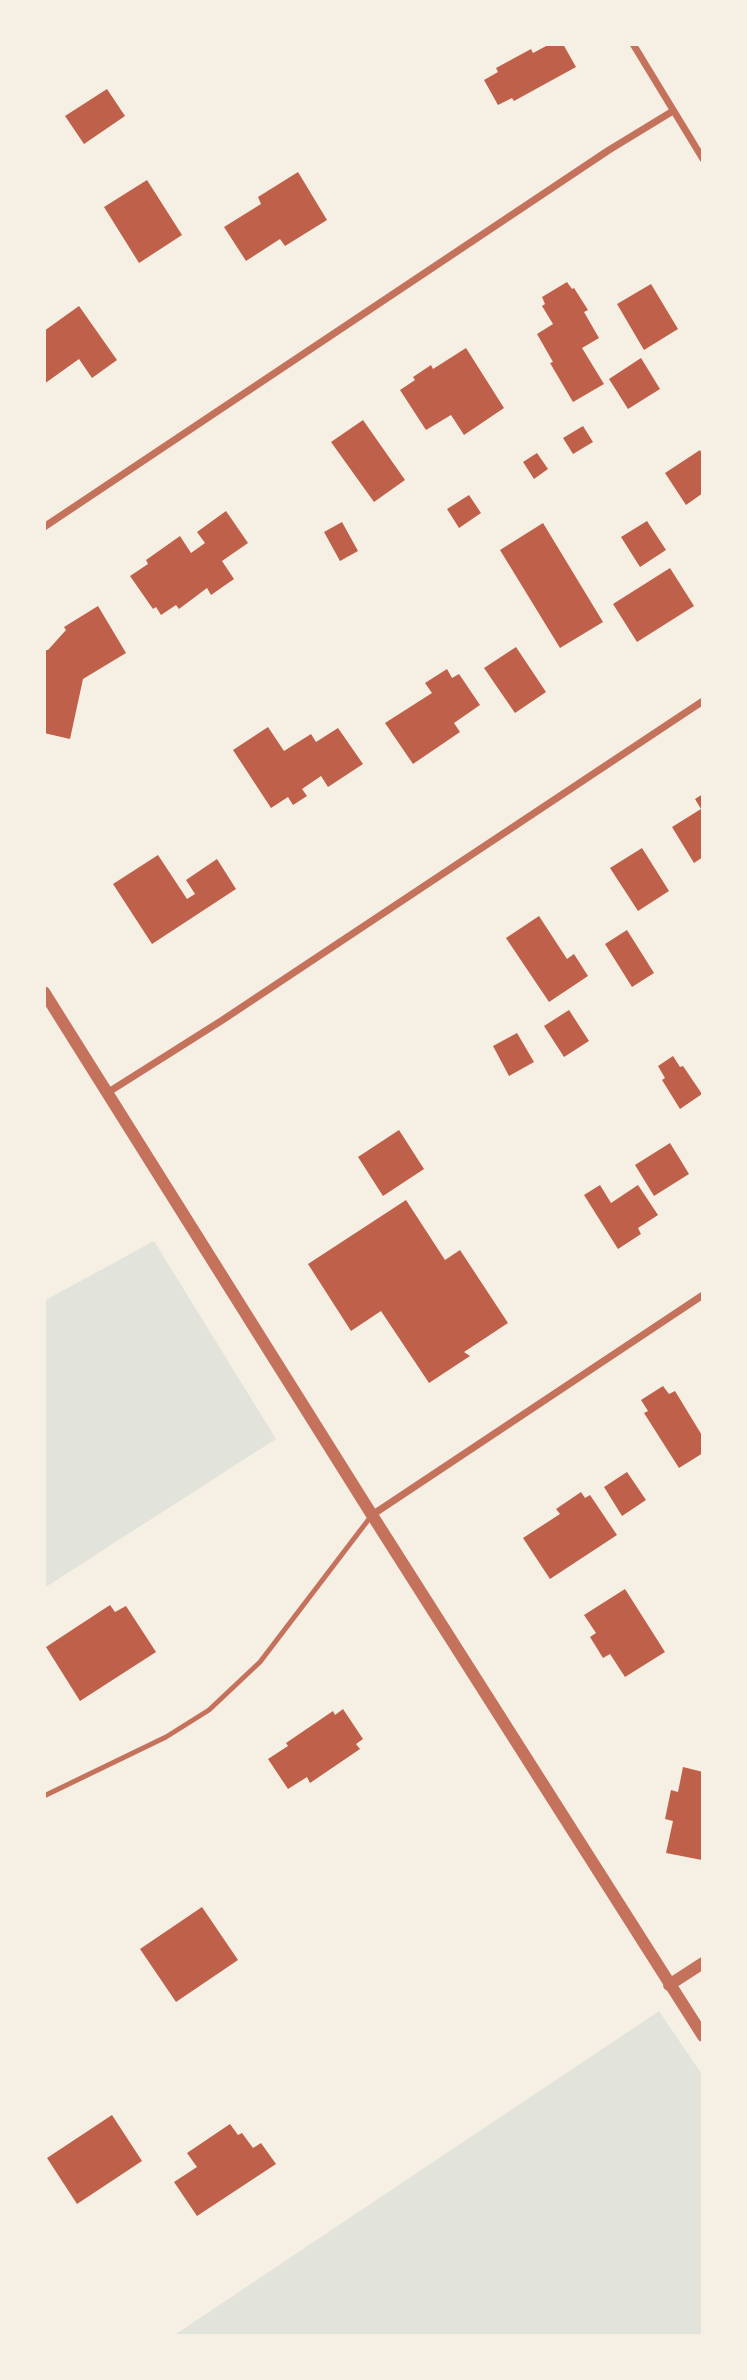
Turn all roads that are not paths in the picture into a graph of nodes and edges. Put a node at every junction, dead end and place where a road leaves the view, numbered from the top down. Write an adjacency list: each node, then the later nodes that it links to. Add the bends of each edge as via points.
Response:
1 (633, 44): 2 (street)
2 (673, 111): 3 (street); 4 (street)
3 (703, 159)
4 (44, 527)
5 (703, 701): 7 (street)
6 (44, 992): 7 (street)
7 (107, 1093): 9 (street)
8 (703, 1295): 9 (street)
9 (372, 1515): 10 (lane, via 260,1662 209,1710 166,1737); 12 (street)
10 (44, 1796)
11 (703, 1963): 12 (street)
12 (669, 1986): 13 (street)
13 (703, 2036)

